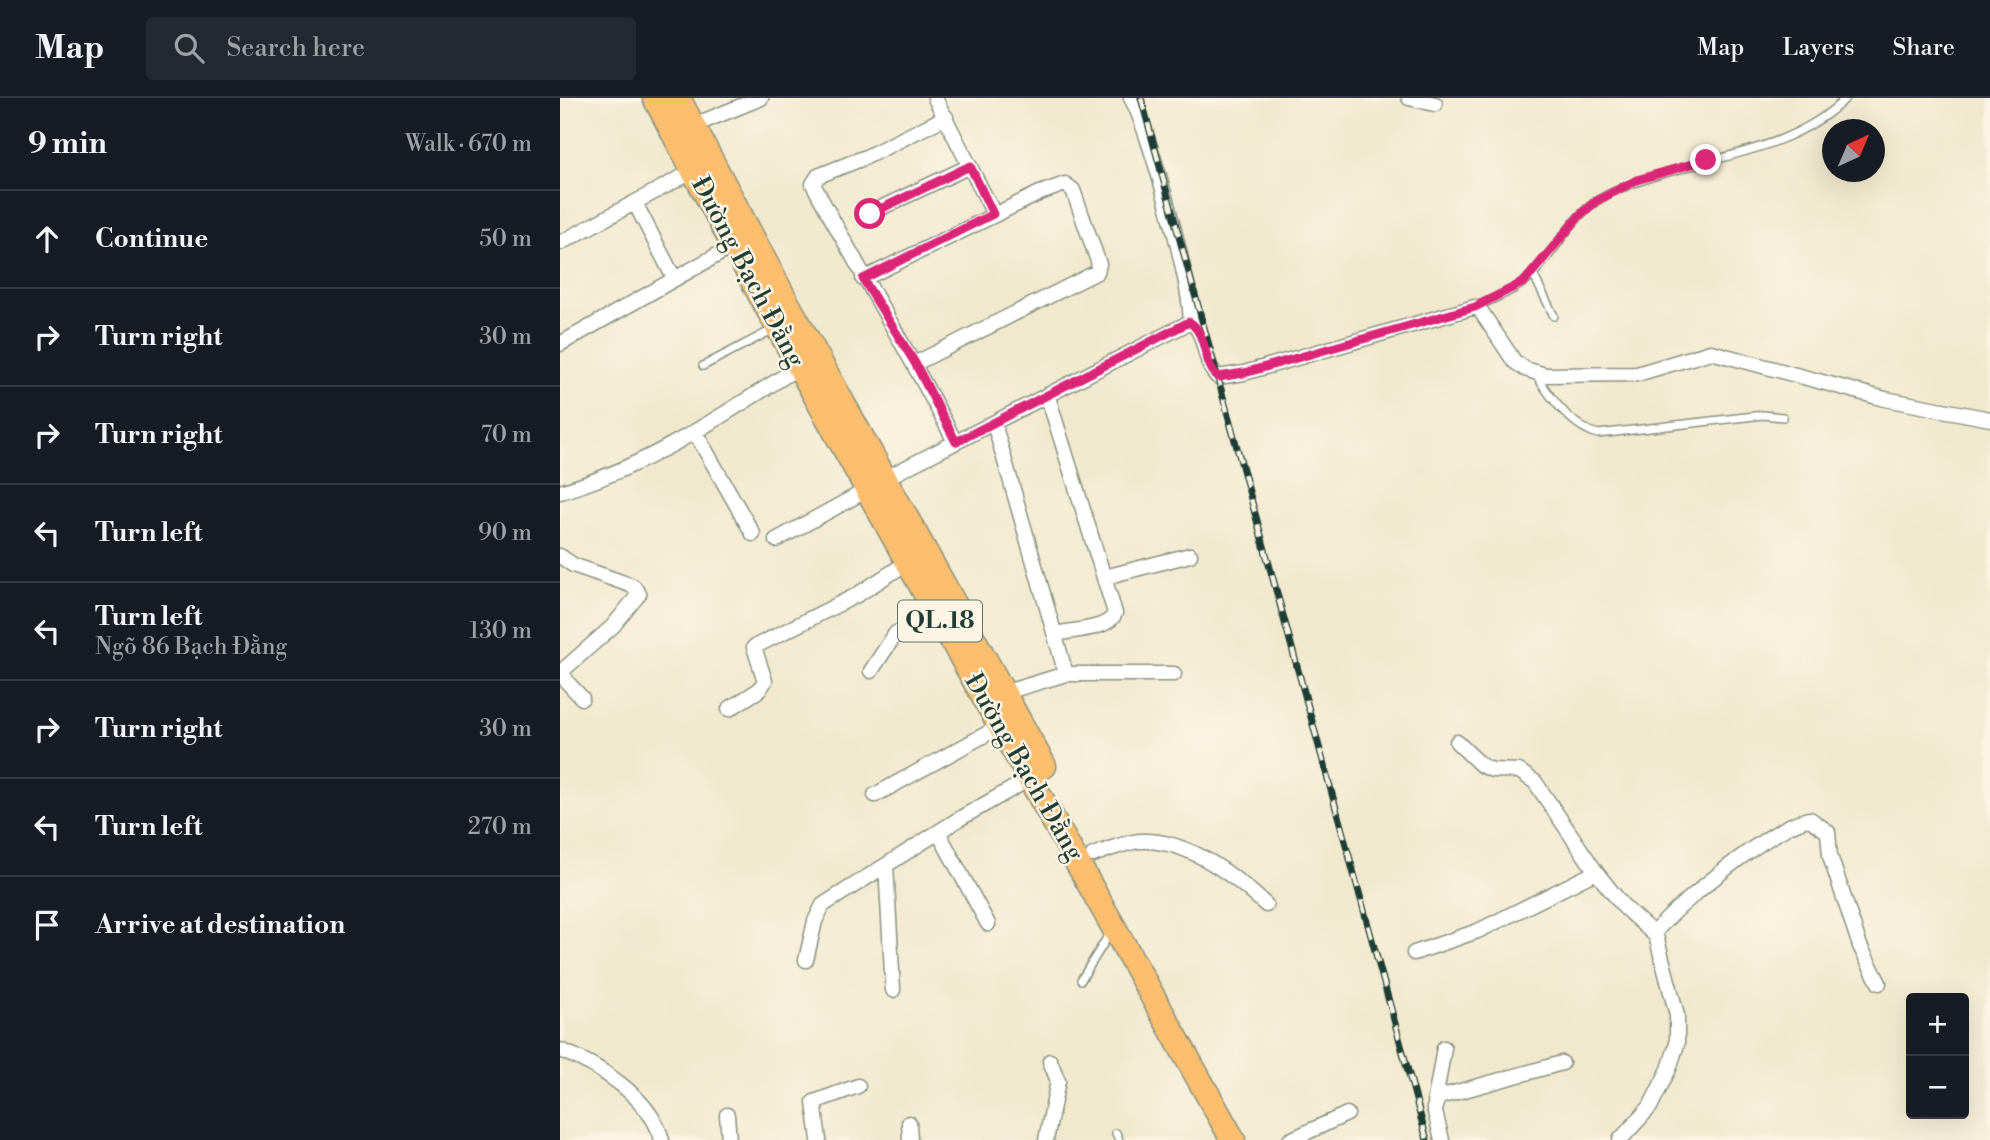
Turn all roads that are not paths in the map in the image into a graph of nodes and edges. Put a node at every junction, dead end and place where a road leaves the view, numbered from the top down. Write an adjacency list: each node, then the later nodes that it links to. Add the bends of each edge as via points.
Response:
1 (655, 98): 12 (highway, Đường Bạch Đằng / QL.18)
2 (678, 98): 10 (highway, Đường Bạch Đằng / QL.18)
3 (761, 98): 10 (street)
4 (935, 98): 9 (street)
5 (1131, 98): 23 (street, via 1181,259 1190,297)
6 (1409, 98): 8 (street)
7 (1846, 98): 18 (lane, via 1817,122 1775,141 1650,175 1604,196 1581,214)
8 (1435, 104)
9 (946, 117): 11 (street); 20 (street, via 813,181)
10 (692, 126): 24 (highway, Đường Bạch Đằng / QL.18)
11 (970, 166): 14 (street); 15 (street)
12 (693, 171): 13 (street); 17 (highway, Đường Bạch Đằng / QL.18)
13 (635, 203): 16 (street); 19 (street)
14 (870, 214)
15 (993, 214): 20 (street); 26 (street, via 1069,185 1099,264 1097,272)
16 (560, 243)
17 (733, 246): 19 (street); 24 (highway, Đường Bạch Đằng / QL.18)
18 (1533, 274): 21 (lane); 22 (lane)
19 (674, 278): 25 (street)
20 (863, 279): 26 (street)
21 (1475, 307): 23 (street, via 1218,377 1198,330); 29 (street, via 1514,361)
22 (1554, 316)
23 (1189, 322): 30 (street)
24 (785, 328): 27 (lane); 28 (highway, Đường Bạch Đằng / QL.18); 36 (highway, Đường Bạch Đằng / QL.18)
25 (560, 344)
26 (915, 363): 35 (street)
27 (703, 366)
28 (799, 367): 34 (street); 36 (highway, Đường Bạch Đằng / QL.18)
29 (1534, 372): 31 (lane, via 1564,410 1584,429 1598,434 1763,415); 32 (street, via 1637,374 1711,352 1885,399)
30 (1048, 397): 33 (street); 43 (street)
31 (1783, 417)
32 (1990, 419)
33 (994, 423): 35 (street); 45 (street)
34 (695, 432): 37 (street, via 609,478); 38 (street)
35 (956, 442): 36 (street)
36 (876, 484): 39 (street); 42 (highway, Đường Bạch Đằng / QL.18); 49 (highway, Đường Bạch Đằng / QL.18)
37 (560, 492)
38 (753, 534)
39 (776, 540)
40 (1190, 555): 43 (street)
41 (560, 556): 50 (street, via 633,586 639,594 613,626 562,671)
42 (908, 562): 44 (highway, Đường Bạch Đằng / QL.18); 51 (street, via 754,647 765,681)
43 (1105, 577): 45 (street, via 1114,618 1103,625)
44 (937, 616): 46 (street, via 896,633); 52 (highway, Đường Bạch Đằng / QL.18)
45 (1055, 634): 47 (street)
46 (871, 671)
47 (1066, 674): 48 (street); 49 (street)
48 (1174, 674)
49 (1003, 693): 57 (highway, Đường Bạch Đằng / QL.18)
50 (582, 698)
51 (729, 709)
52 (1002, 726): 54 (highway, Đường Bạch Đằng / QL.18); 55 (street)
53 (1457, 741): 59 (street, via 1481,765 1519,771 1535,782)
54 (1031, 778): 56 (street); 62 (highway, Đường Bạch Đằng / QL.18)
55 (875, 794)
56 (938, 832): 58 (street); 61 (street)
57 (1093, 855): 60 (street, via 1131,843 1154,842 1201,858 1238,880); 84 (highway, Đường Bạch Đằng / QL.18)
58 (886, 865): 65 (street, via 823,905); 68 (street)
59 (1596, 872): 63 (street, via 1624,907); 64 (street, via 1478,931)
60 (1266, 905)
61 (988, 924)
62 (1114, 926): 66 (lane); 83 (highway, Đường Bạch Đằng / QL.18)
63 (1654, 933): 67 (street, via 1682,904 1757,847 1793,823 1810,819 1828,832 1830,856 1860,946); 87 (street, via 1674,1000 1677,1044 1658,1094)
64 (1414, 953)
65 (806, 960)
66 (1081, 981)
67 (1879, 982)
68 (893, 990)
69 (1444, 1048): 74 (street)
70 (560, 1050): 78 (street, via 642,1103 658,1125)
71 (1050, 1061): 82 (street, via 1057,1088)
72 (1562, 1063): 74 (street)
73 (858, 1086): 80 (street, via 814,1102)
74 (1435, 1100): 86 (street)
75 (1347, 1114): 85 (street)
76 (727, 1115): 79 (street)
77 (909, 1123): 81 (street)
78 (662, 1140)
79 (729, 1140)
80 (819, 1140)
81 (910, 1140)
82 (1046, 1140)
83 (1233, 1140)
84 (1251, 1140)
85 (1290, 1140)
86 (1442, 1140)
87 (1620, 1140)

